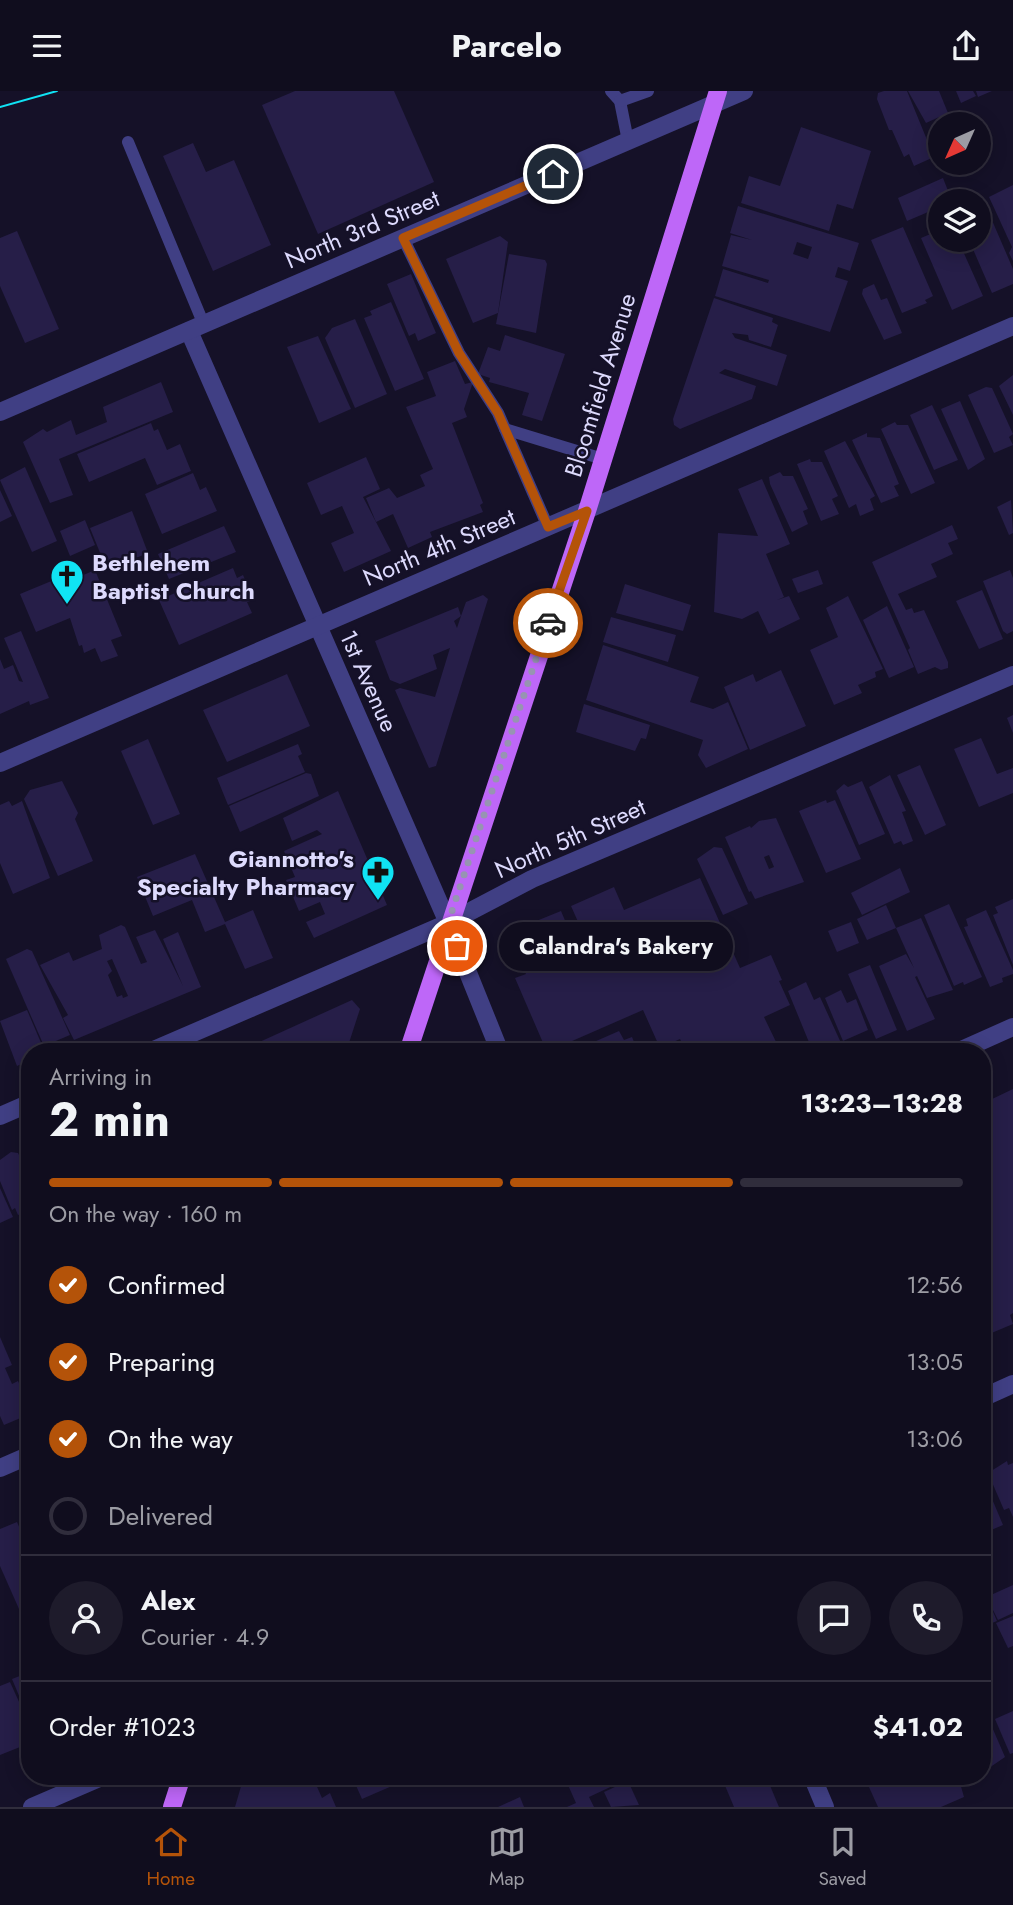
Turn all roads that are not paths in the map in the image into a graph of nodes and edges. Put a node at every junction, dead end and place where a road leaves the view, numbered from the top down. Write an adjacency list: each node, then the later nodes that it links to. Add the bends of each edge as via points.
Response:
1 (648, 91): 3 (lane)
2 (744, 91): 4 (street, North 3rd Street)
3 (615, 96): 5 (lane)
4 (715, 98): 5 (street, North 3rd Street); 12 (main road, Bloomfield Avenue)
5 (628, 141): 7 (street, North 3rd Street)
6 (128, 142): 9 (lane)
7 (403, 238): 9 (street, North 3rd Street); 11 (lane, via 459,353)
8 (1013, 326): 13 (street, North 4th Street)
9 (196, 328): 10 (street, North 3rd Street); 15 (street, 1st Avenue)
10 (0, 412)
11 (505, 429): 12 (lane); 14 (lane)
12 (603, 459): 13 (main road, Bloomfield Avenue)
13 (587, 511): 14 (street, North 4th Street); 18 (main road, Bloomfield Avenue)
14 (548, 527): 15 (street, North 4th Street)
15 (318, 626): 17 (street, North 4th Street); 18 (street, 1st Avenue)
16 (1013, 675): 18 (street, North 5th Street, via 532,879)
17 (0, 763)
18 (448, 923): 20 (street, North 5th Street); 21 (main road, Bloomfield Avenue); 22 (street, 1st Avenue)
19 (1013, 1027): 23 (street)
20 (170, 1043)
21 (411, 1043)
22 (496, 1043)
23 (977, 1043)
24 (21, 1107): 25 (street)
25 (0, 1116)
26 (1013, 1384): 27 (street)
27 (991, 1394)
28 (21, 1459): 29 (street)
29 (0, 1468)
30 (83, 1785): 33 (street)
31 (178, 1785): 34 (main road)
32 (816, 1785): 35 (street)
33 (32, 1807)
34 (172, 1807)
35 (825, 1807)

